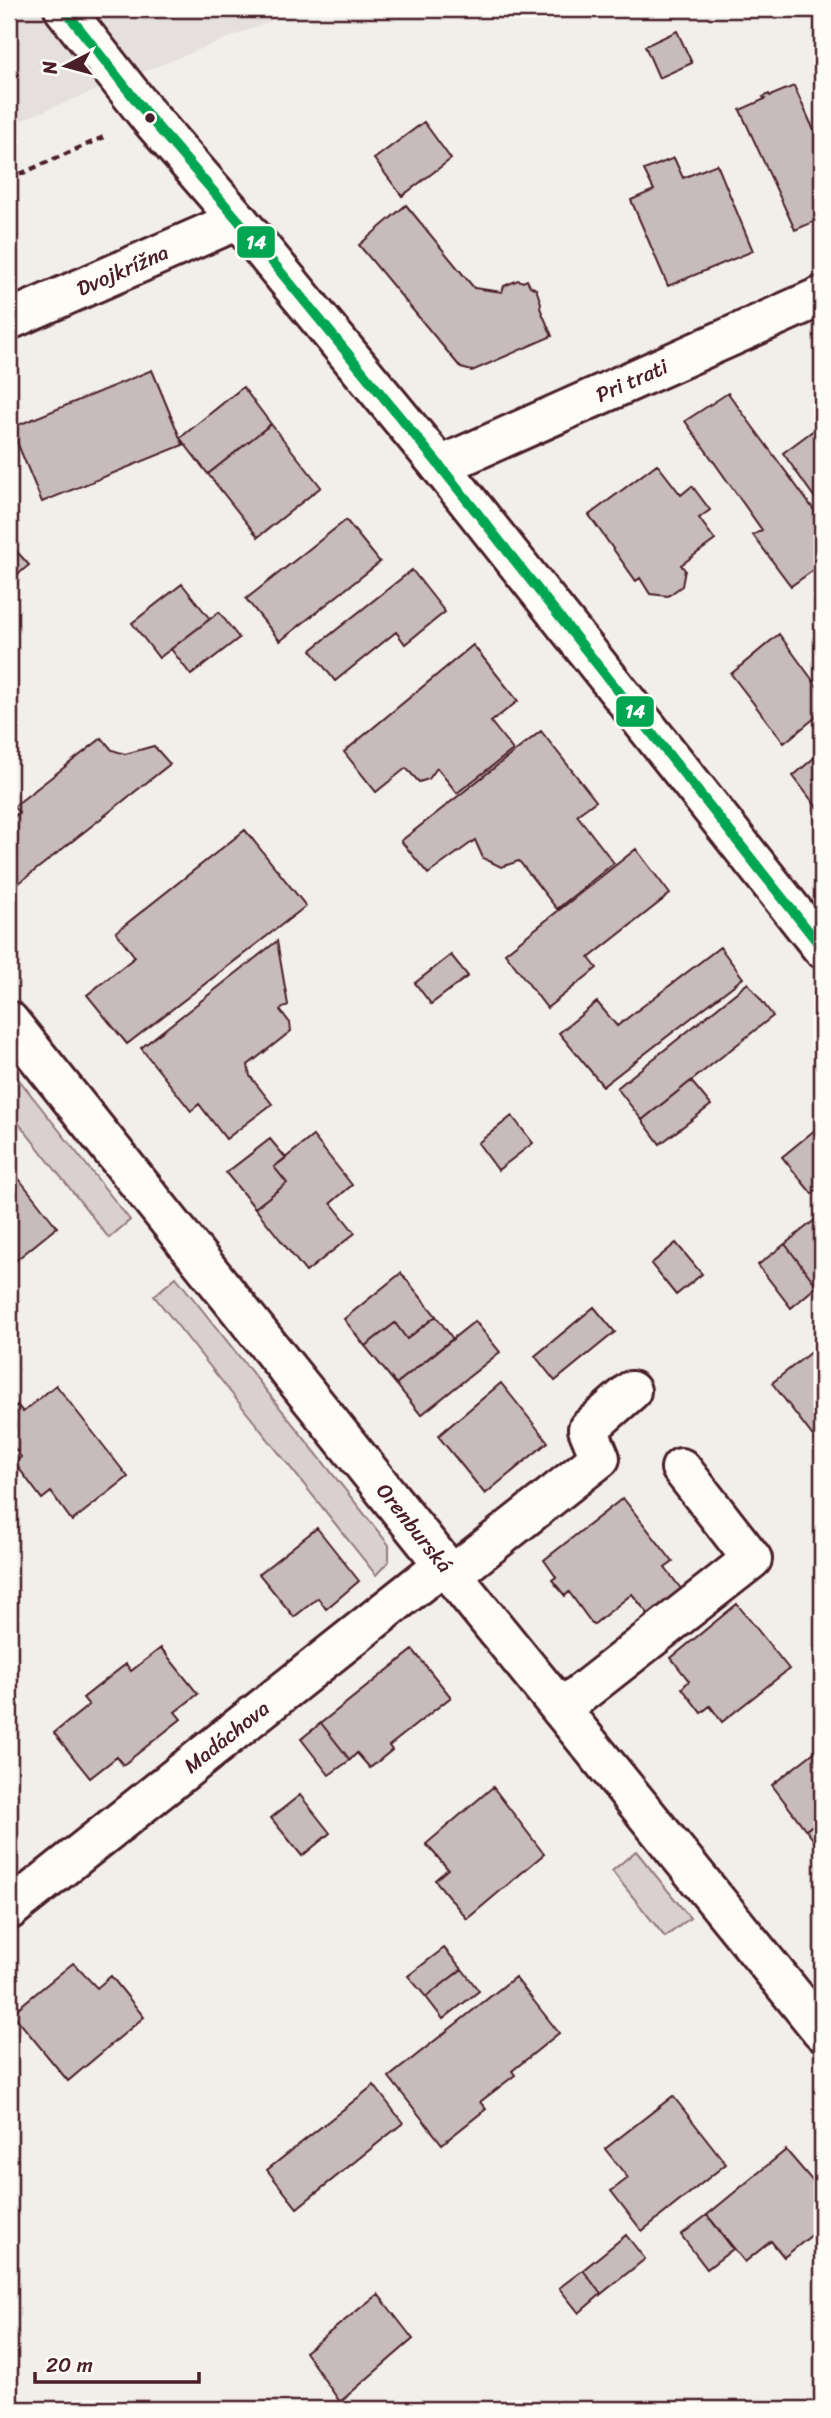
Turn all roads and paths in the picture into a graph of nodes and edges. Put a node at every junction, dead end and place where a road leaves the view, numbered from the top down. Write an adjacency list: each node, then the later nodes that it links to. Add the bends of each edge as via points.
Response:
1 (64, 9): 4 (street)
2 (85, 145): 3 (path)
3 (9, 179)
4 (238, 220): 6 (street, Dvojkrížna); 7 (street)
5 (822, 296): 7 (street, Pri trati)
6 (9, 318)
7 (440, 466): 8 (street)
8 (822, 948)
9 (9, 1021): 12 (street, Orenburská)
10 (631, 1391): 12 (street, Madáchova, via 588,1429 600,1458)
11 (681, 1468): 13 (street, via 752,1559)
12 (448, 1569): 13 (street, Orenburská); 14 (street, Madáchova)
13 (561, 1709): 15 (street, Orenburská)
14 (9, 1910)
15 (822, 2031)

